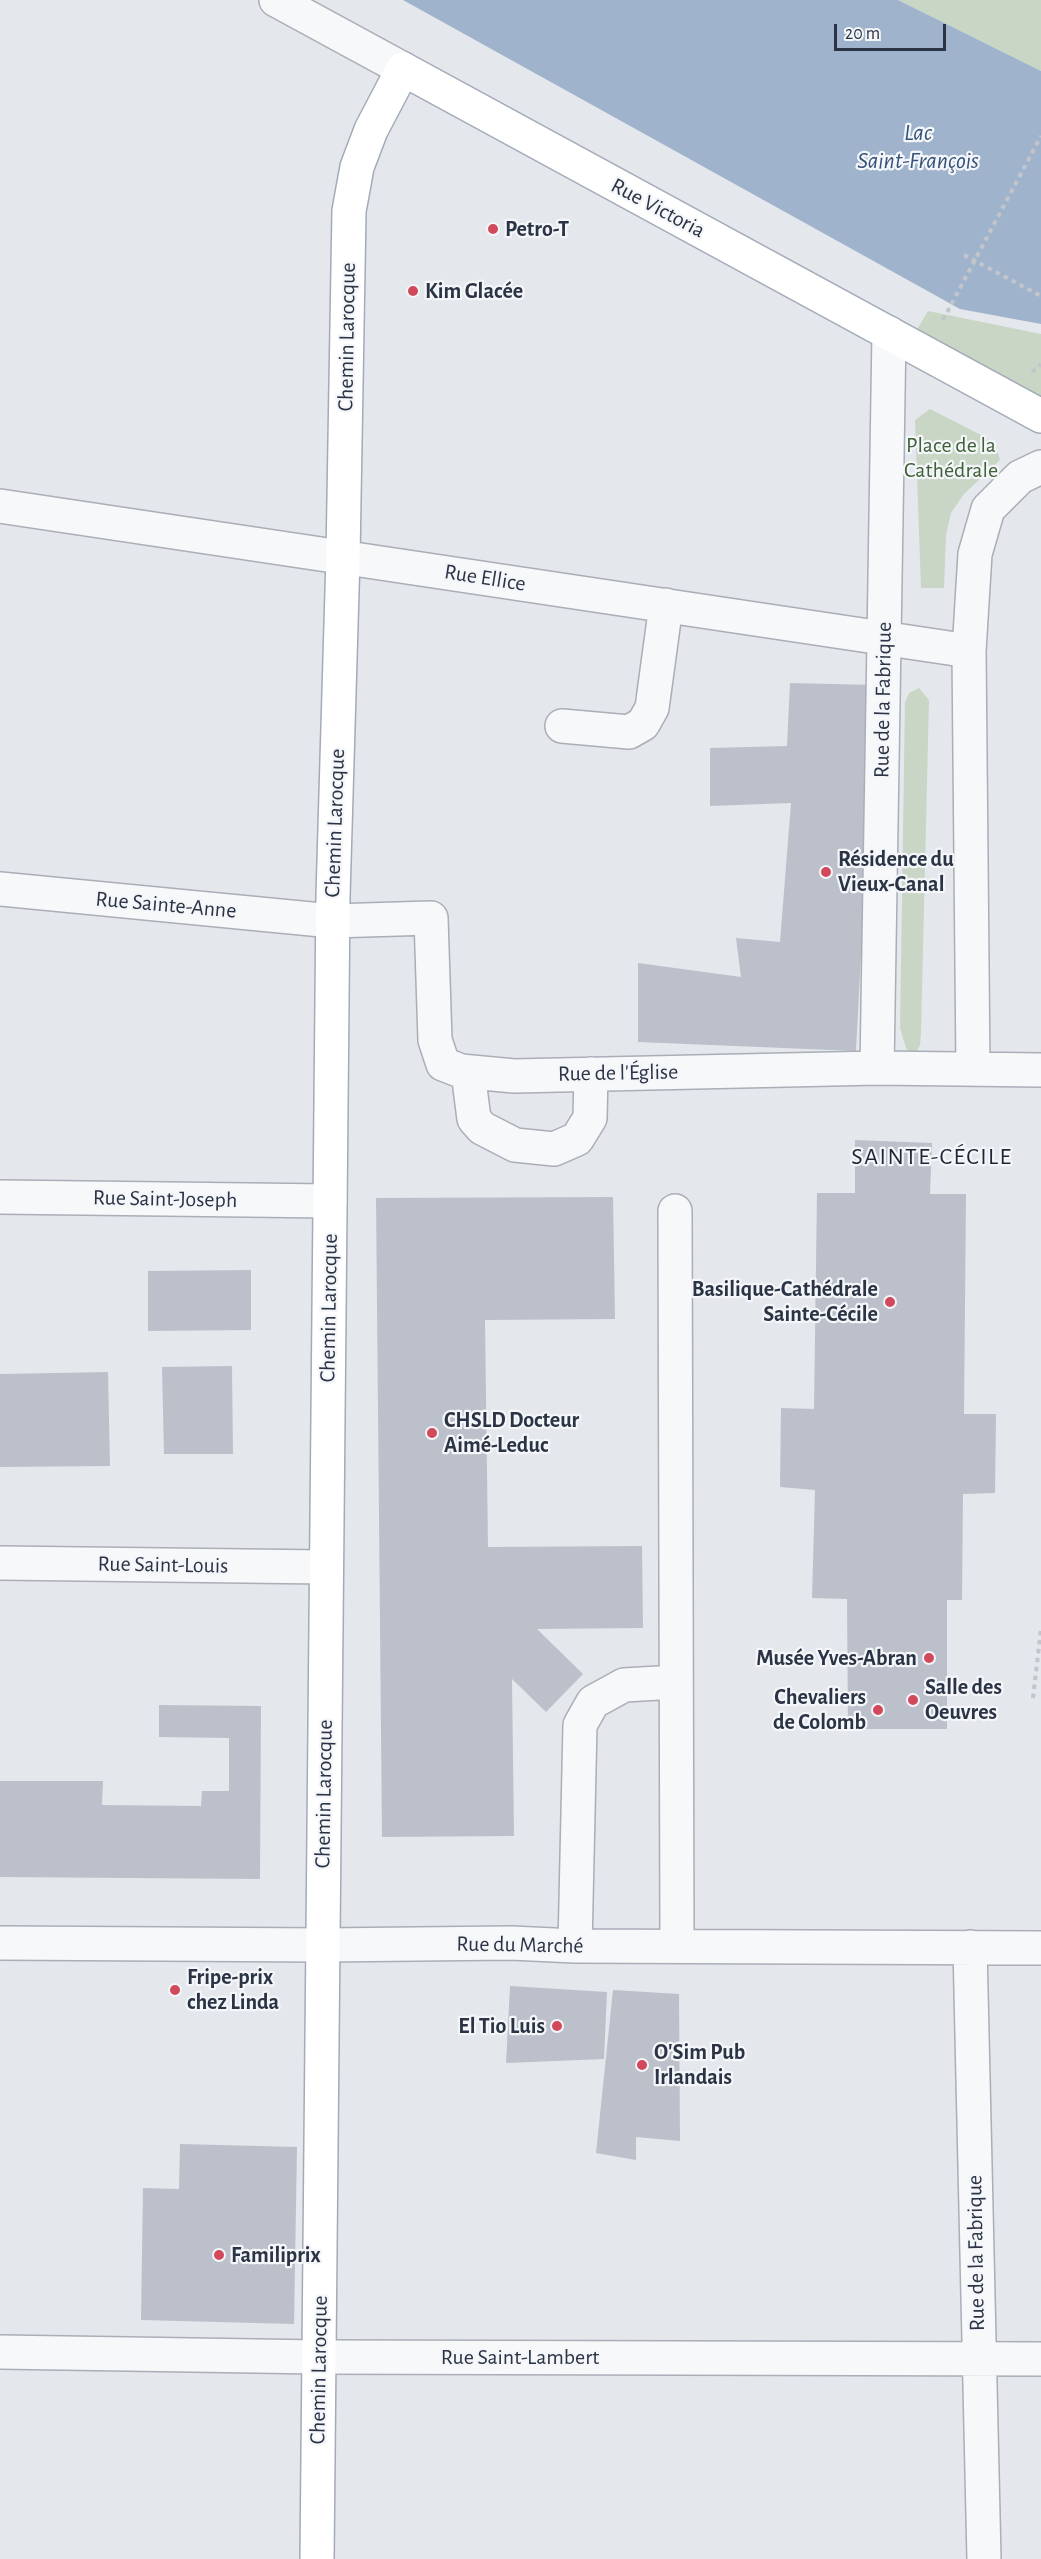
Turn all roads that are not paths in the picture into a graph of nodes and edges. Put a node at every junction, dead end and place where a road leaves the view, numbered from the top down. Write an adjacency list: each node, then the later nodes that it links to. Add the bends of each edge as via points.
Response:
1 (276, 0): 2 (street, Rue Victoria)
2 (403, 69): 3 (main road, Rue Victoria); 7 (main road, Chemin Larocque, via 371,130 357,167 349,211)
3 (889, 333): 4 (main road, Rue Victoria); 9 (street, Rue de la Fabrique)
4 (1041, 416)
5 (1041, 467): 10 (street, via 1020,477 988,509 975,554)
6 (0, 506): 7 (street, Rue Ellice)
7 (343, 557): 8 (street, Rue Ellice); 13 (main road, Chemin Larocque)
8 (666, 605): 9 (street, Rue Ellice); 11 (street, via 652,708 643,724 629,732)
9 (884, 638): 10 (street, Rue Ellice); 14 (street, Rue de la Fabrique)
10 (969, 651): 15 (street)
11 (562, 726)
12 (0, 890): 13 (street, Rue Sainte-Anne)
13 (332, 921): 17 (street, Rue de l'Église, via 431,918 435,1040 443,1064); 20 (main road, Chemin Larocque)
14 (877, 1068): 15 (street, Rue de l'Église); 18 (street, Rue de l'Église)
15 (973, 1069): 16 (street, Rue de l'Église)
16 (1041, 1070)
17 (468, 1072): 18 (street, Rue de l'Église, via 514,1076); 18 (street, via 474,1119 482,1128 515,1145 554,1149 577,1139 590,1118)
18 (591, 1074)
19 (0, 1197): 20 (street, Rue Saint-Joseph)
20 (330, 1201): 23 (main road, Chemin Larocque)
21 (675, 1211): 24 (street)
22 (0, 1563): 23 (street, Rue Saint-Louis)
23 (326, 1567): 26 (main road, Chemin Larocque)
24 (676, 1682): 27 (street, via 624,1685 593,1702 580,1725); 28 (street)
25 (0, 1944): 26 (street, Rue du Marché)
26 (323, 1945): 27 (street, Rue du Marché); 32 (main road, Chemin Larocque)
27 (575, 1946): 28 (street, Rue du Marché)
28 (677, 1946): 29 (street, Rue du Marché)
29 (970, 1947): 30 (street, Rue du Marché); 33 (street, Rue de la Fabrique)
30 (1041, 1948)
31 (0, 2352): 32 (street, Rue Saint-Lambert)
32 (319, 2356): 33 (street, Rue Saint-Lambert); 35 (main road, Chemin Larocque)
33 (978, 2358): 34 (street, Rue Saint-Lambert); 36 (street, Rue de la Fabrique)
34 (1041, 2359)
35 (317, 2559)
36 (984, 2559)

